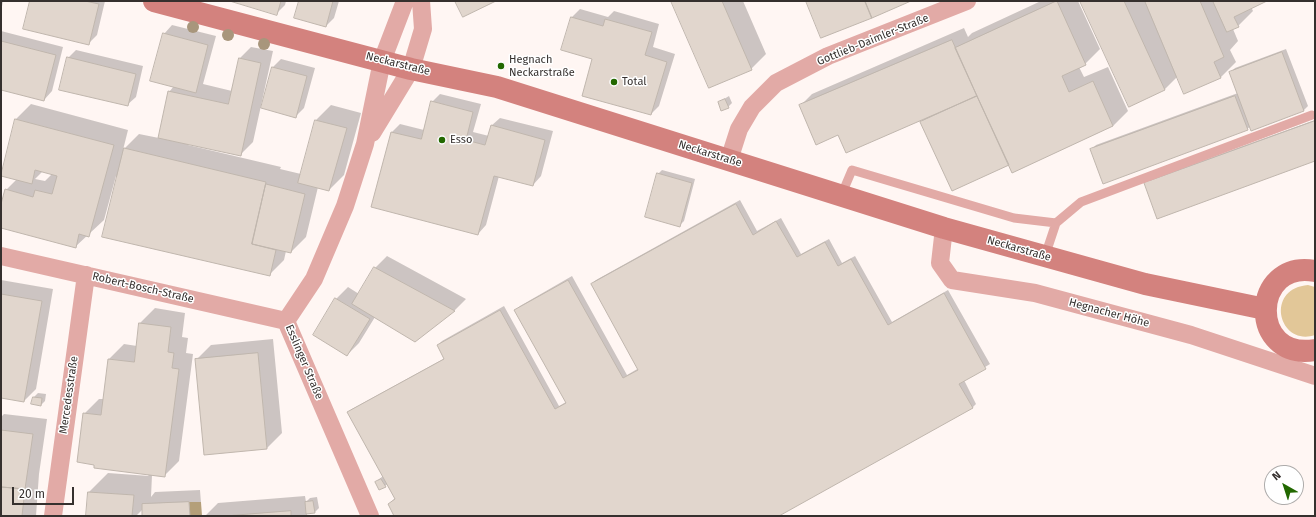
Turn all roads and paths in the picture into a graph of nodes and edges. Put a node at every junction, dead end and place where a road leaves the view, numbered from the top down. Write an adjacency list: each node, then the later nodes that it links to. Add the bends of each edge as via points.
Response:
1 (154, 1): 5 (main road, Neckarstraße)
2 (405, 1): 5 (street, Esslinger Straße)
3 (421, 1): 6 (street, Esslinger Straße, via 423,29)
4 (957, 3): 9 (street, Gottlieb-Daimler-Straße, via 828,56 776,83 752,108 739,129)
5 (382, 61): 6 (main road, Neckarstraße); 8 (street, Esslinger Straße)
6 (412, 68): 8 (street, Esslinger Straße); 9 (main road, Neckarstraße, via 497,87)
7 (1312, 115): 11 (lane, via 1081,202)
8 (365, 144): 18 (street, Esslinger Straße, via 345,206 314,279)
9 (729, 160): 10 (main road, Neckarstraße)
10 (841, 196): 11 (lane, via 852,170 1014,218); 12 (main road, Neckarstraße)
11 (1056, 223): 14 (lane)
12 (944, 228): 14 (main road, Neckarstraße); 20 (street, Hegnacher Höhe, via 940,263 952,280 1035,293 1191,335)
13 (1, 256): 16 (street, Robert-Bosch-Straße)
14 (1045, 256): 17 (main road, Neckarstraße, via 1145,284)
15 (1315, 271): 17 (main road, via 1307,269 1292,272 1281,278 1268,294)
16 (86, 275): 18 (street, Robert-Bosch-Straße); 21 (street, Mercedesstraße)
17 (1265, 309): 19 (main road, via 1265,319 1272,335 1286,346 1303,352)
18 (286, 321): 22 (street, Esslinger Straße)
19 (1315, 350)
20 (1315, 376)
21 (53, 516)
22 (370, 516)

